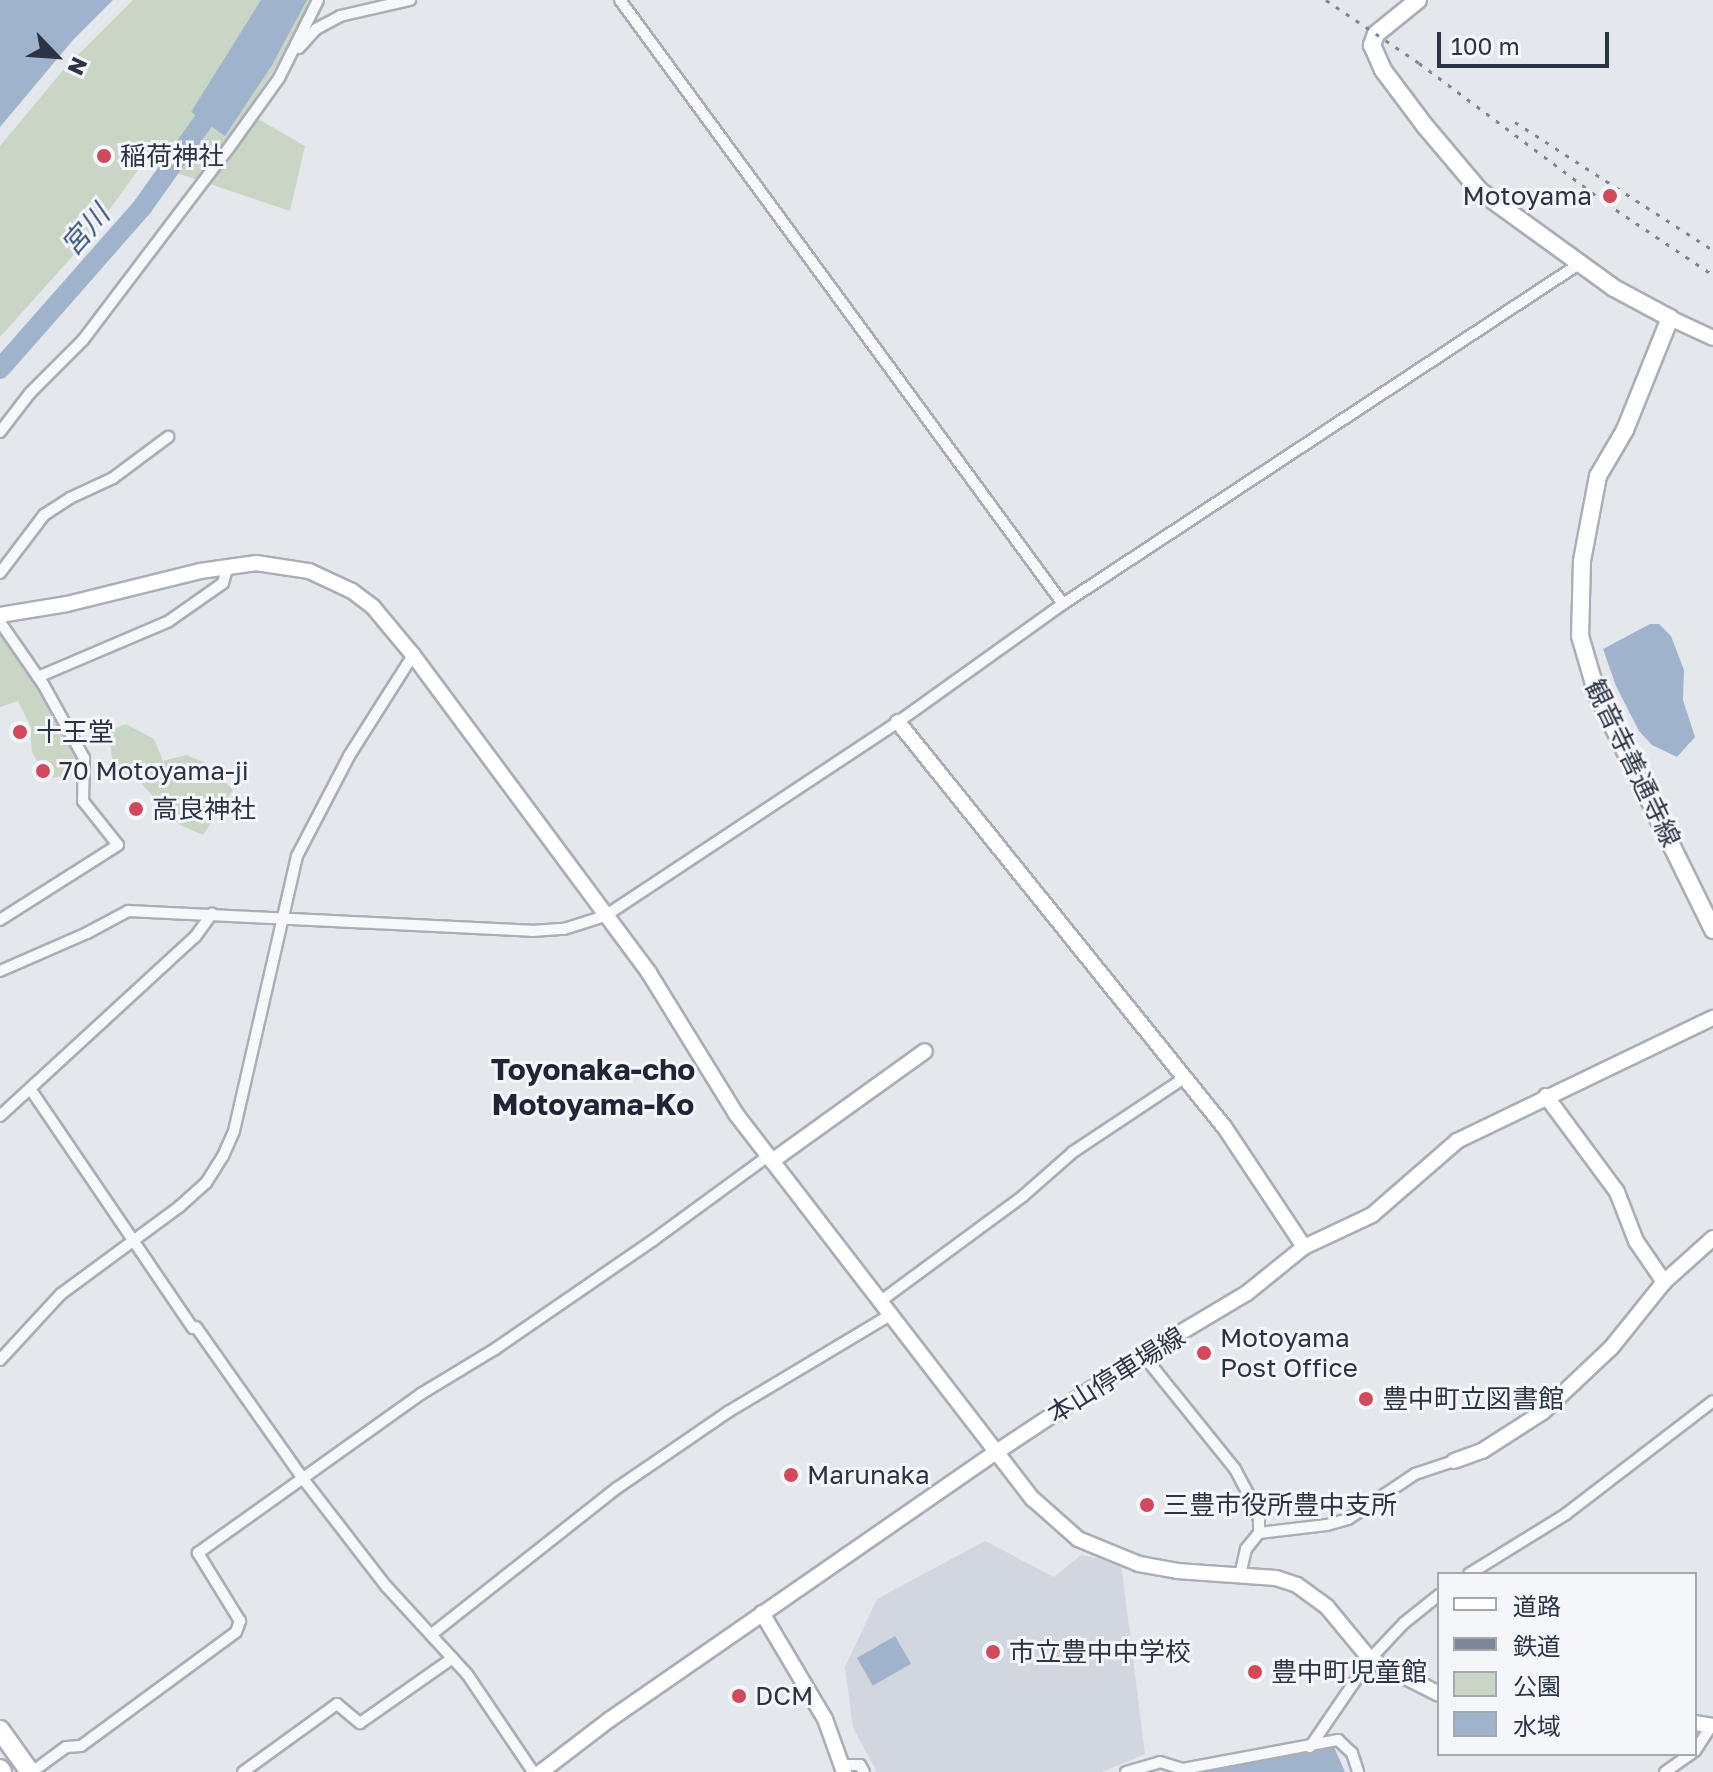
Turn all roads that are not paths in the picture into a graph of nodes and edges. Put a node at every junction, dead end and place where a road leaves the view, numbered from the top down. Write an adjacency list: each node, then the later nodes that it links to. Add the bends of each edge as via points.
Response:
1 (318, 0): 5 (street)
2 (410, 0): 5 (street, via 340,16 316,29)
3 (620, 0): 13 (street)
4 (1418, 0): 6 (main road, via 1376,34 1374,54 1480,191)
5 (290, 58): 9 (street, via 120,292)
6 (1579, 264): 7 (main road); 13 (street)
7 (1670, 318): 8 (street); 23 (main road, 観音寺善通寺線, via 1592,496 1582,561 1580,636 1597,694)
8 (1713, 338)
9 (0, 432)
10 (168, 437): 12 (street, via 113,478 44,515)
11 (228, 566): 14 (street); 16 (street, via 284,565 330,579 373,607); 17 (street, via 223,583 169,621)
12 (0, 573)
13 (1063, 604): 18 (street)
14 (0, 615)
15 (0, 622): 17 (street)
16 (413, 655): 20 (street); 21 (street, via 349,756 297,856)
17 (38, 677): 22 (street, via 84,758 83,801 118,845)
18 (898, 722): 20 (street); 27 (street)
19 (212, 914): 21 (street); 24 (street, via 128,911); 28 (street, via 195,937)
20 (605, 916): 21 (street, via 564,929 532,931); 31 (street, via 649,973 719,1090)
21 (282, 919): 33 (street, via 234,1131 223,1156 206,1183)
22 (0, 920)
23 (1713, 930)
24 (0, 971)
25 (1713, 1018): 29 (street, 本山停車場線)
26 (925, 1051): 31 (street)
27 (1183, 1079): 34 (street, via 1225,1128); 36 (street, via 1073,1152 1023,1196)
28 (31, 1090): 30 (street); 33 (street)
29 (1546, 1096): 34 (street, 本山停車場線, via 1457,1141 1372,1215); 35 (street, via 1617,1192 1636,1241)
30 (0, 1116)
31 (770, 1158): 36 (street); 43 (street, via 495,1349 421,1394)
32 (1713, 1238): 35 (street)
33 (132, 1241): 39 (street, via 61,1294); 43 (street)
34 (1304, 1247): 38 (street, 本山停車場線, via 1247,1293)
35 (1664, 1282): 42 (street, via 1611,1348 1543,1412 1482,1451)
36 (882, 1300): 37 (street)
37 (892, 1314): 41 (street); 49 (street, via 728,1412 617,1488)
38 (1143, 1355): 41 (street, 本山停車場線); 44 (street, via 1235,1469 1252,1501)
39 (0, 1360)
40 (1713, 1401): 45 (street, via 1566,1514)
41 (998, 1451): 46 (street, via 1033,1499 1078,1539 1139,1564); 48 (street, 本山停車場線)
42 (1454, 1461): 44 (street, via 1415,1474 1348,1519)
43 (304, 1480): 49 (street, via 386,1586); 59 (street, via 198,1553 240,1621 236,1632 81,1746 66,1747)
44 (1259, 1533): 46 (street, via 1246,1549)
45 (1472, 1572)
46 (1240, 1575): 51 (street, via 1276,1578 1312,1594)
47 (1437, 1597): 51 (street)
48 (762, 1613): 58 (street, via 825,1719); 62 (street, 本山停車場線)
49 (432, 1634): 50 (street)
50 (453, 1658): 60 (street, via 360,1723 337,1704); 61 (street)
51 (1370, 1659): 52 (street); 55 (street)
52 (1437, 1693)
53 (1712, 1726): 56 (street)
54 (0, 1730): 59 (highway)
55 (1310, 1747): 64 (street, via 1183,1769 1160,1762); 65 (street, via 1338,1740 1352,1753)
56 (1697, 1747)
57 (1689, 1756): 66 (street)
58 (844, 1768): 63 (street, via 860,1765)
59 (31, 1772)
60 (243, 1772)
61 (533, 1772)
62 (541, 1772)
63 (864, 1772)
64 (1126, 1772)
65 (1358, 1772)
66 (1665, 1772)

